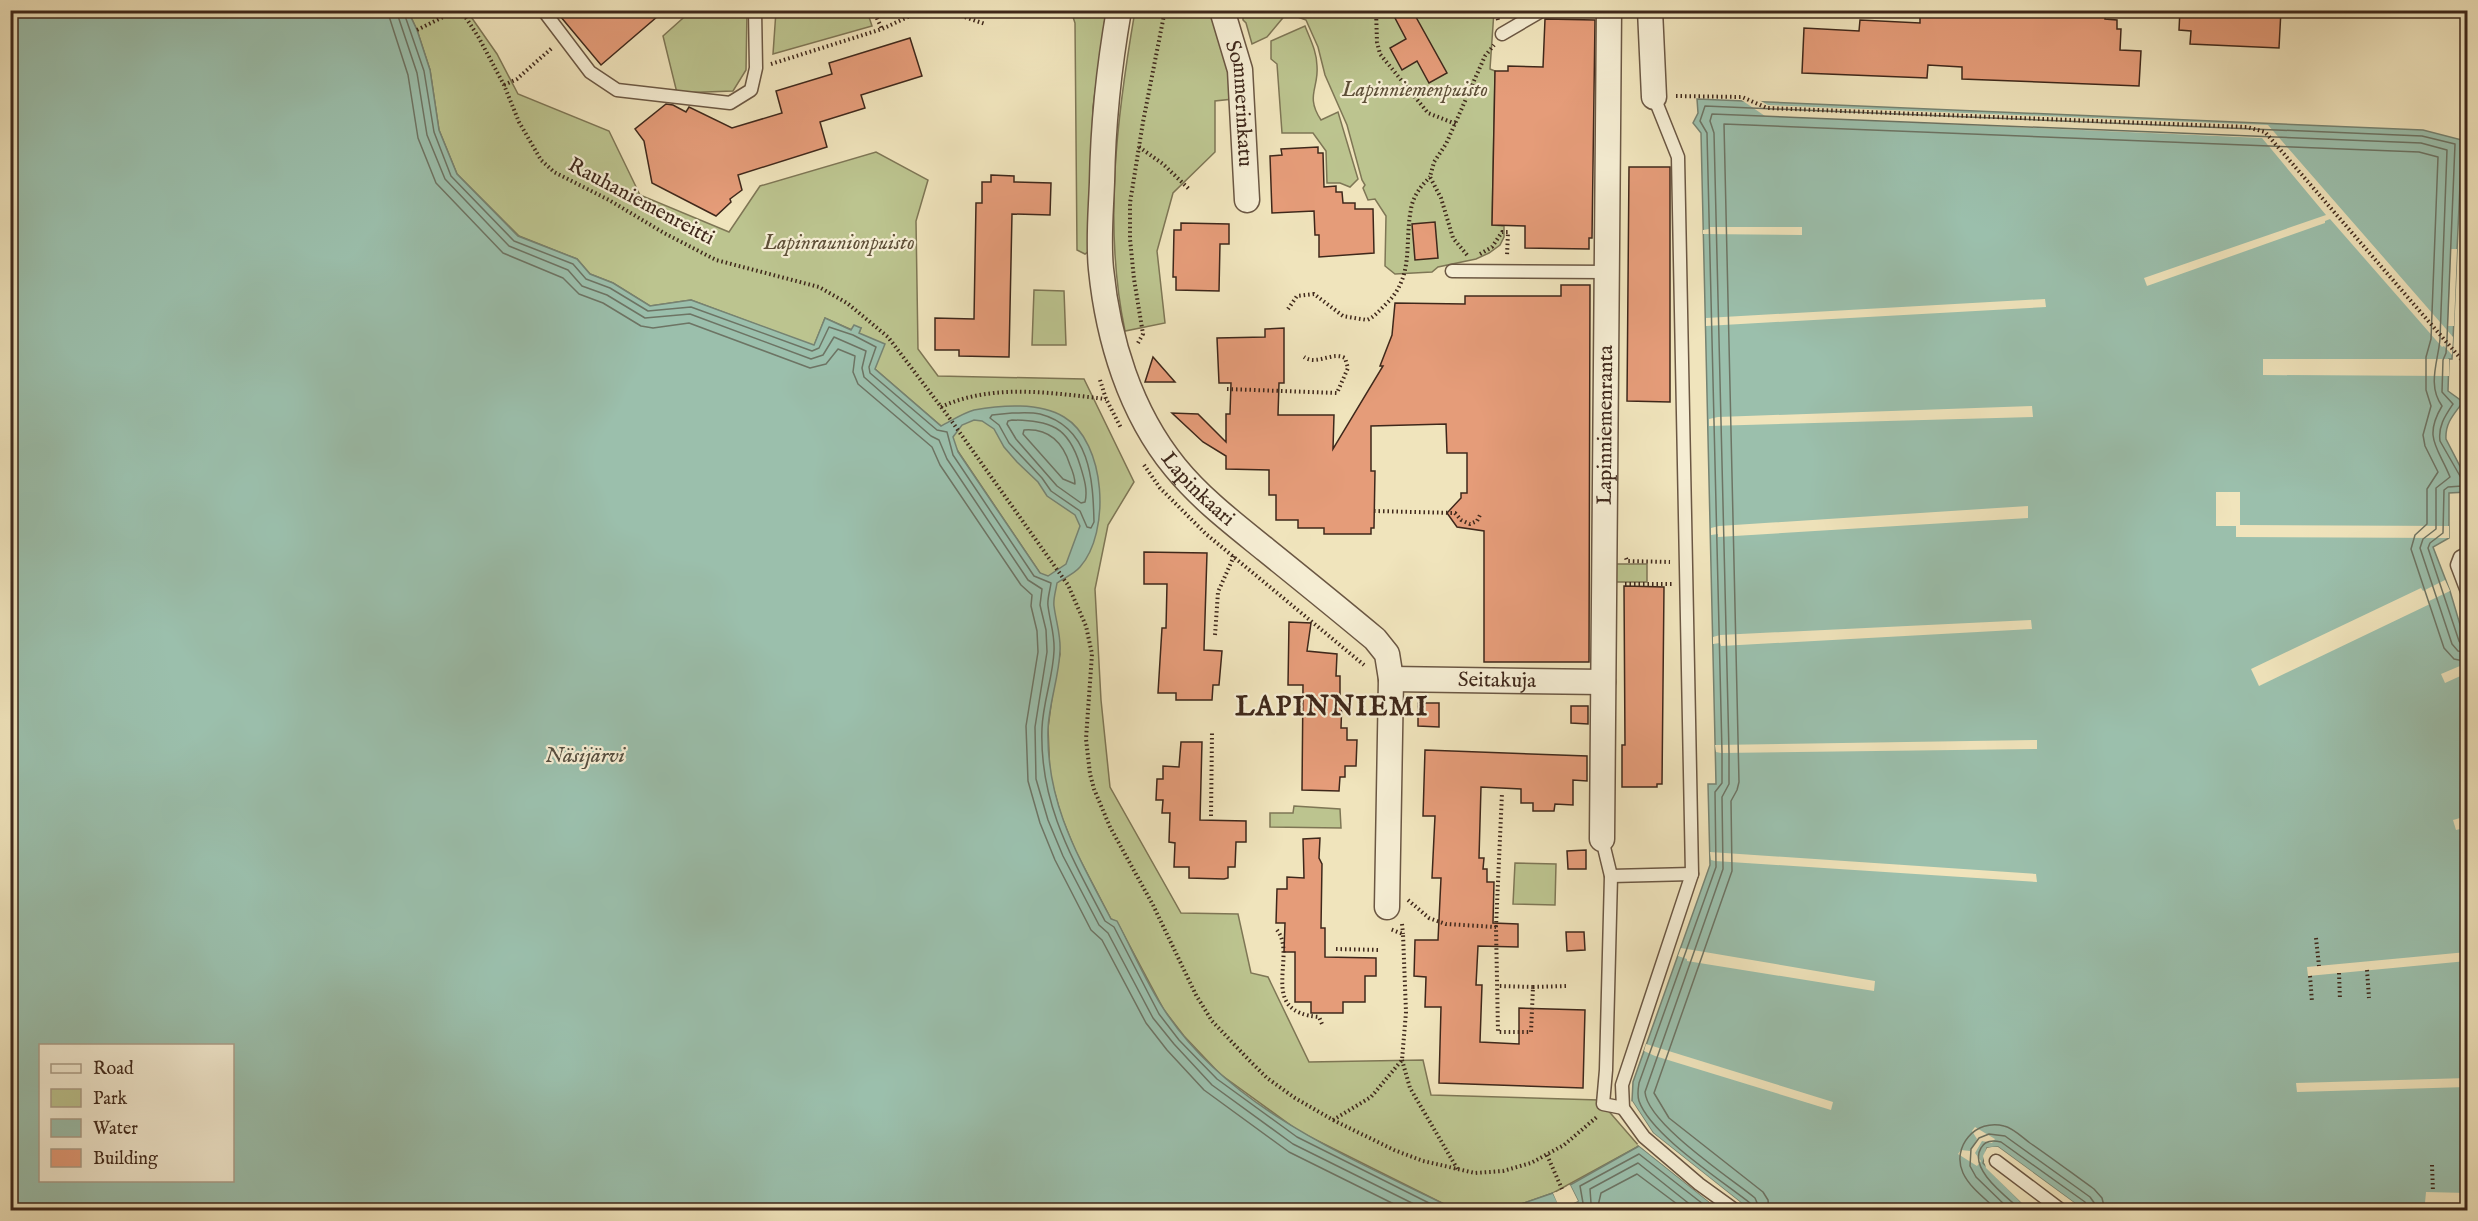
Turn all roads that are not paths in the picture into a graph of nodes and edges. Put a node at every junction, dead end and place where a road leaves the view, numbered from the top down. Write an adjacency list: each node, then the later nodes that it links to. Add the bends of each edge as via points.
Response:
1 (543, 10): 2 (lane, via 590,72 617,90 730,103 752,90 756,68)
2 (754, 10)
3 (1119, 10): 15 (street, Lapinkaari, via 1106,102 1101,268 1110,325 1143,417 1174,466 1198,492 1375,639 1387,654)
4 (1222, 10): 10 (street, Sommerinkatu, via 1240,70)
5 (1543, 10): 8 (lane)
6 (1610, 10): 12 (street, Lapinniemenranta)
7 (1650, 10): 9 (street)
8 (1502, 34)
9 (1654, 97): 18 (lane, via 1678,157)
10 (1247, 200)
11 (1452, 271): 12 (lane)
12 (1607, 272): 16 (street, Lapinniemenranta)
13 (2468, 553): 14 (lane, via 2460,557 2457,565)
14 (2468, 594)
15 (1391, 679): 16 (street, Seitakuja); 20 (street, Lapinkaari)
16 (1603, 682): 17 (street, Lapinniemenranta)
17 (1602, 838): 19 (lane)
18 (1692, 874): 19 (lane); 21 (lane, via 1622,1085)
19 (1611, 876): 21 (lane, via 1603,1104)
20 (1391, 909)
21 (1623, 1108): 23 (lane, via 1653,1145)
22 (1996, 1161): 24 (lane)
23 (1735, 1210)
24 (2061, 1210)

